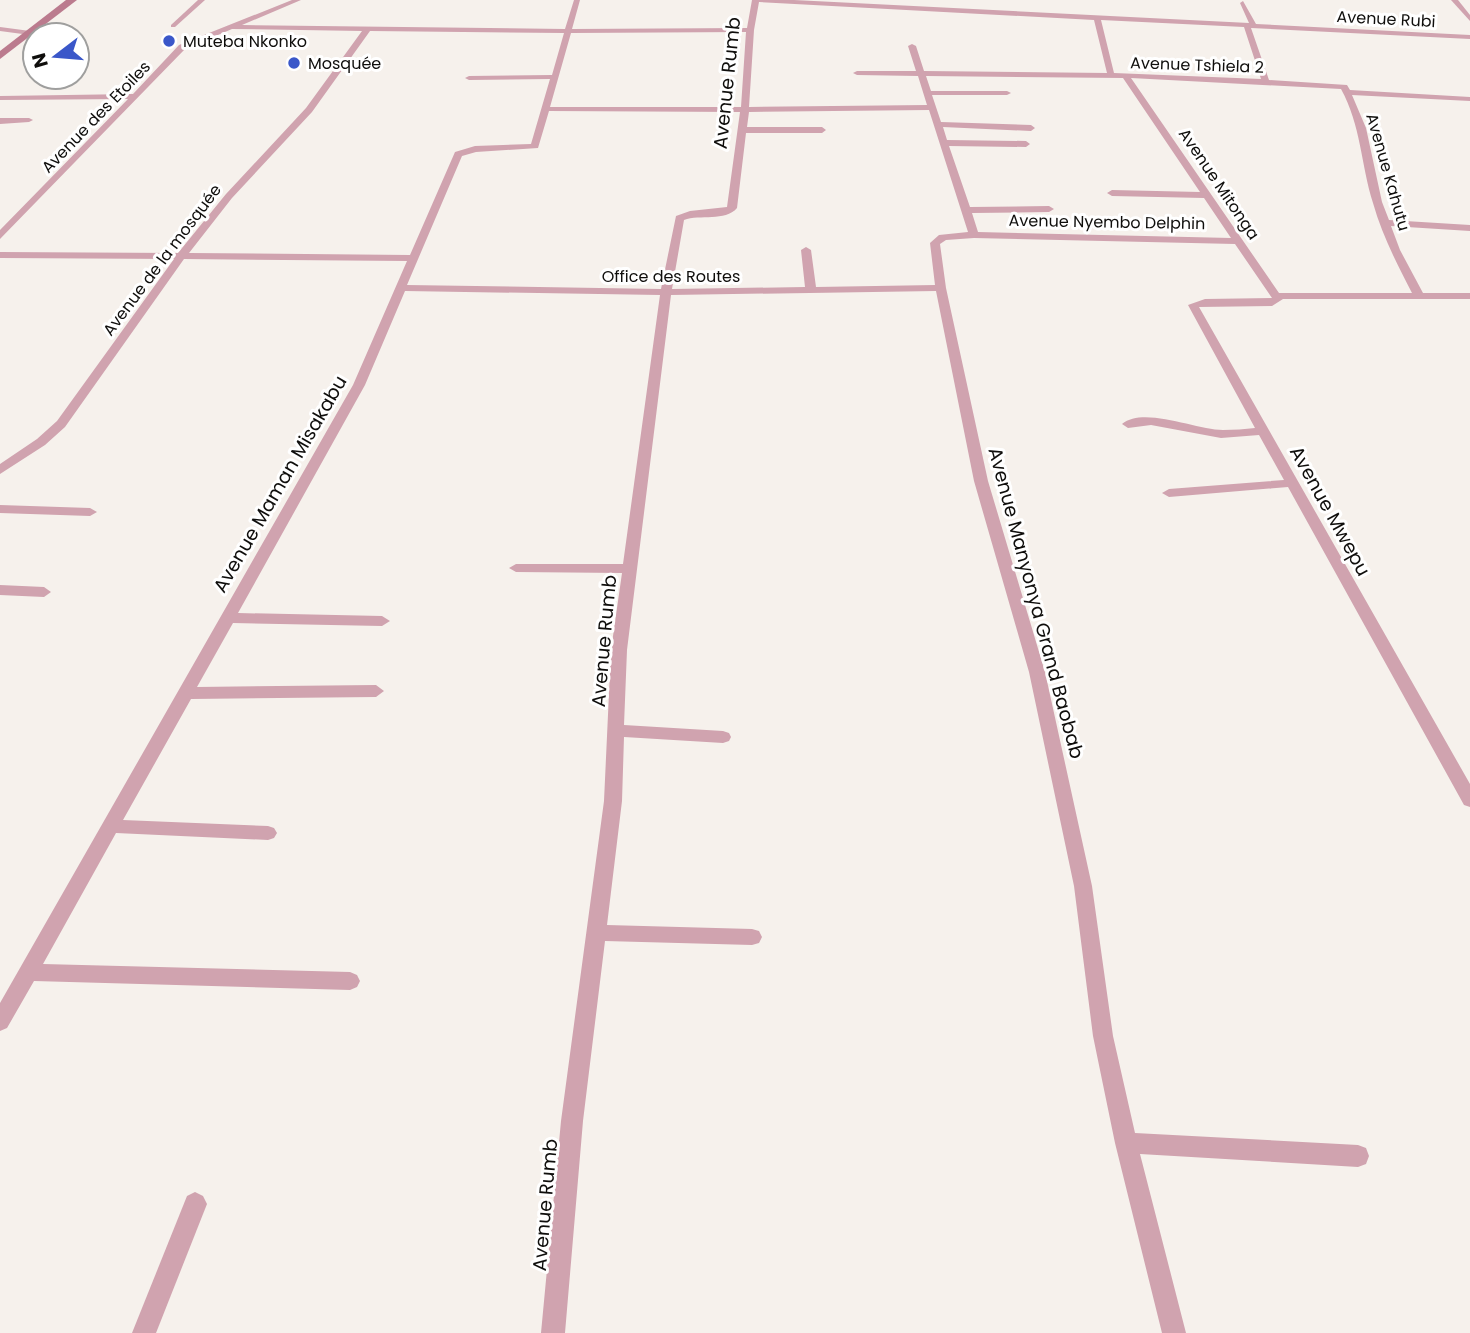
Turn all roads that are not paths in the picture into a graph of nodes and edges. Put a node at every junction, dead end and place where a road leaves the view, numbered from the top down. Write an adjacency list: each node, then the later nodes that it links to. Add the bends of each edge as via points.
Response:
1 (72, 0): 13 (main road)
2 (202, 0): 14 (street)
3 (298, 0): 16 (street, Avenue des Etoiles)
4 (577, 0): 20 (street, Avenue Maman Misakabu)
5 (755, 0): 8 (street, Avenue Rubi); 19 (street, Avenue Rumb)
6 (997, 0): 10 (street)
7 (1454, 0): 12 (street)
8 (821, 2): 10 (street, Avenue Rubi)
9 (1243, 3): 15 (street)
10 (996, 14): 11 (street, Avenue Rubi)
11 (1097, 19): 15 (street, Avenue Rubi); 28 (street)
12 (1470, 19)
13 (45, 21)
14 (173, 26)
15 (1251, 26): 22 (street, Avenue Rubi); 32 (street)
16 (229, 27): 18 (street); 36 (street, Avenue des Etoiles, via 182,47)
17 (0, 29): 21 (street)
18 (368, 29): 20 (street); 61 (street, Avenue de la mosquée, via 309,110)
19 (750, 30): 20 (street); 41 (street, Avenue Rumb)
20 (566, 31): 30 (street, Avenue Maman Misakabu)
21 (21, 32)
22 (1470, 37)
23 (21, 40): 25 (main road)
24 (912, 46): 26 (street)
25 (1, 55)
26 (920, 72): 27 (street, Avenue Tshiela 2); 28 (street, Avenue Tshiela 2); 34 (street)
27 (858, 73)
28 (1111, 75): 29 (street, Avenue Tshiela 2)
29 (1126, 76): 32 (street, Avenue Tshiela 2); 51 (street, Avenue Mitonga)
30 (554, 77): 31 (street); 40 (street, Avenue Maman Misakabu)
31 (469, 79)
32 (1266, 82): 33 (street, Avenue Tshiela 2, via 1335,85)
33 (1347, 92): 38 (street, Avenue Tshiela 2); 54 (street, Avenue Kahutu, via 1362,128)
34 (928, 93): 35 (street); 39 (street)
35 (1007, 93)
36 (136, 96): 37 (street); 57 (street, Avenue des Etoiles)
37 (0, 98)
38 (1470, 99)
39 (934, 107): 41 (street); 44 (street)
40 (545, 109): 41 (street); 62 (street, Avenue Maman Misakabu, via 534,147 458,154)
41 (745, 109): 46 (street, Avenue Rumb)
42 (29, 120): 43 (street)
43 (0, 121)
44 (939, 124): 45 (street); 48 (street)
45 (1031, 128)
46 (742, 130): 47 (street); 66 (street, Avenue Rumb, via 732,208 679,218)
47 (822, 130)
48 (946, 143): 49 (street); 53 (street)
49 (1026, 144)
50 (1112, 193): 51 (street)
51 (1208, 195): 58 (street, Avenue Mitonga)
52 (1049, 209): 53 (street)
53 (967, 210): 56 (street)
54 (1385, 223): 55 (street); 68 (street, Avenue Kahutu)
55 (1470, 228)
56 (974, 235): 58 (street, Avenue Nyembo Delphin); 64 (street, Avenue Manyonya Grand Baobab, via 943,237 935,243)
57 (0, 236)
58 (1238, 241): 69 (street, Avenue Mitonga)
59 (806, 250): 65 (street)
60 (0, 255): 61 (street)
61 (181, 256): 62 (street); 72 (street, Avenue de la mosquée, via 61,424)
62 (413, 258): 63 (street, Avenue Maman Misakabu)
63 (402, 288): 66 (street, Office des Routes); 81 (street, Avenue Maman Misakabu, via 359,385)
64 (941, 288): 65 (street, Office des Routes); 95 (street, Avenue Manyonya Grand Baobab, via 981,481 1037,672 1083,886 1103,1036)
65 (811, 290): 66 (street, Office des Routes)
66 (666, 292): 78 (street, Avenue Rumb)
67 (1470, 296): 68 (street)
68 (1420, 297): 69 (street)
69 (1272, 299): 71 (street, Avenue Mwepu, via 1193,305)
70 (1128, 424): 71 (street, via 1151,421 1220,434)
71 (1263, 431): 73 (street, Avenue Mwepu)
72 (0, 470)
73 (1292, 483): 74 (street); 87 (street, Avenue Mwepu)
74 (1169, 493)
75 (0, 509): 76 (street)
76 (90, 512)
77 (516, 568): 78 (street)
78 (630, 569): 85 (street, Avenue Rumb)
79 (0, 590): 80 (street)
80 (44, 592)
81 (226, 618): 82 (street); 84 (street, Avenue Maman Misakabu)
82 (382, 621)
83 (376, 691): 84 (street)
84 (184, 693): 88 (street, Avenue Maman Misakabu)
85 (616, 731): 86 (street); 90 (street, Avenue Rumb, via 613,801)
86 (723, 737)
87 (1470, 800)
88 (108, 826): 89 (street); 92 (street, Avenue Maman Misakabu)
89 (268, 833)
90 (596, 933): 91 (street); 99 (street, Avenue Rumb, via 572,1121)
91 (752, 937)
92 (27, 972): 93 (street); 94 (street, Avenue Maman Misakabu)
93 (350, 981)
94 (0, 1022)
95 (1126, 1143): 96 (street); 100 (street, Avenue Manyonya Grand Baobab)
96 (1357, 1156)
97 (195, 1204): 98 (street)
98 (144, 1333)
99 (553, 1333)
100 (1174, 1333)

